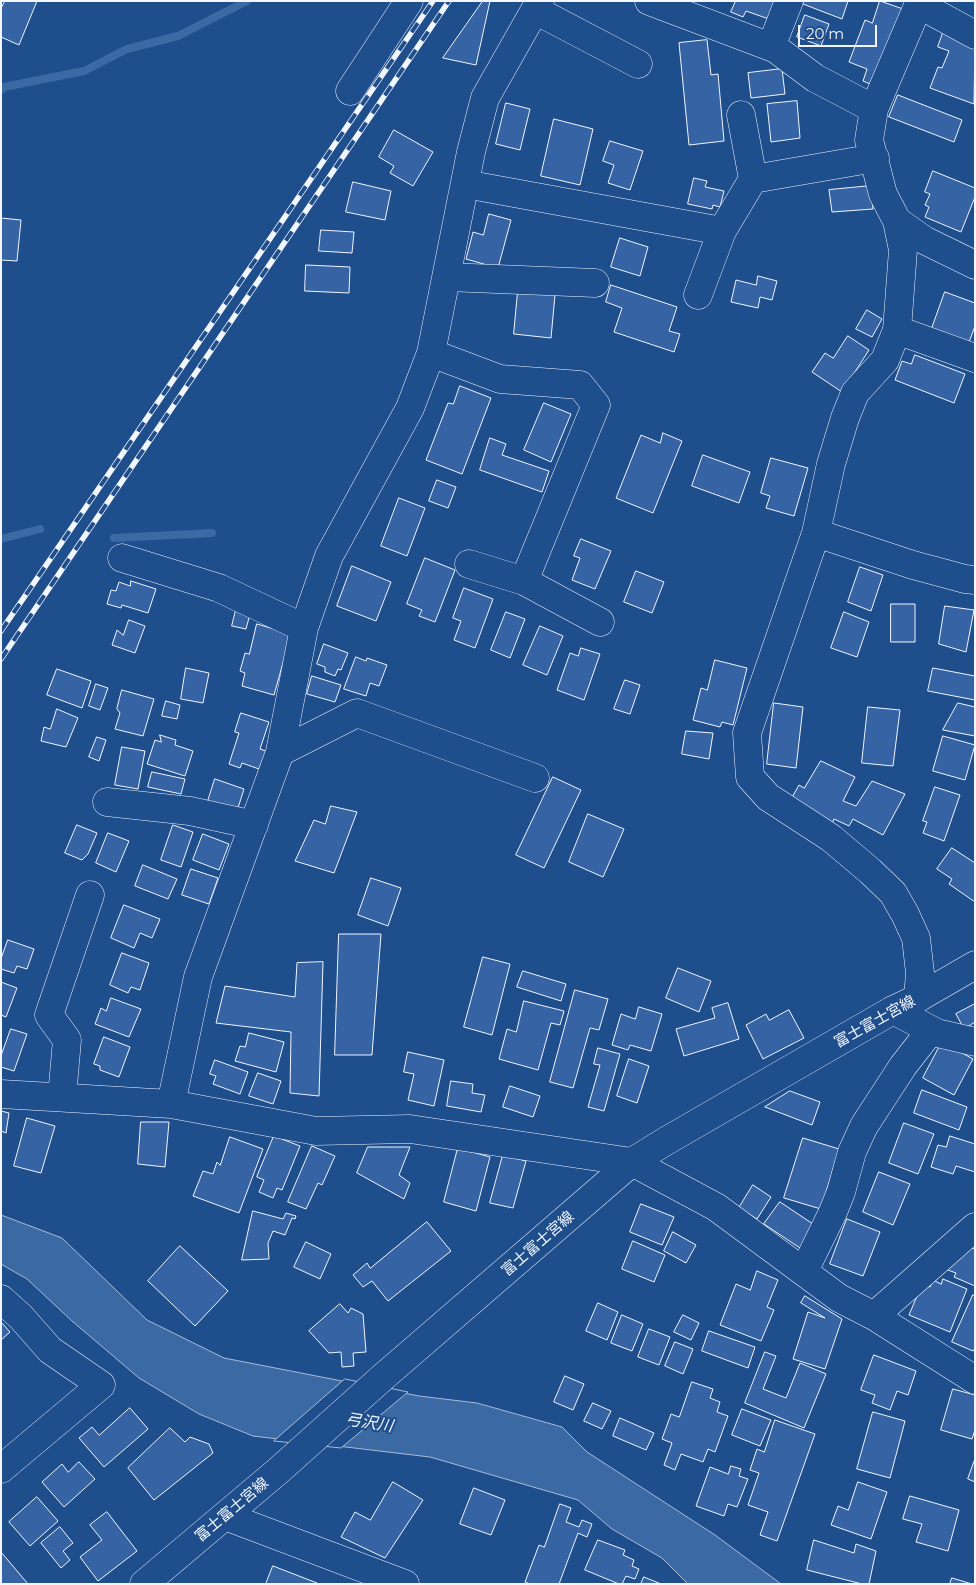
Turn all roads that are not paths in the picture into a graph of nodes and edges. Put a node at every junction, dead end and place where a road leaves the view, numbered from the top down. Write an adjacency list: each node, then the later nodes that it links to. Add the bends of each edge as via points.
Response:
1 (409, 1): 9 (street)
2 (649, 1): 7 (street)
3 (789, 1): 7 (street)
4 (919, 3): 6 (street); 10 (street)
5 (537, 6): 8 (street); 14 (street, via 485,98)
6 (975, 35)
7 (770, 46): 10 (street, via 814,78)
8 (638, 64)
9 (350, 91)
10 (874, 109): 12 (street, via 869,140)
11 (741, 115): 13 (street)
12 (875, 158): 13 (street); 15 (street, via 883,194)
13 (753, 179): 16 (street)
14 (465, 184): 16 (street); 18 (street)
15 (897, 221): 17 (street, via 924,240); 21 (street, via 903,250)
16 (722, 231): 20 (street)
17 (975, 265)
18 (447, 277): 19 (street); 22 (street)
19 (595, 283)
20 (698, 295)
21 (898, 330): 23 (street); 24 (street, via 885,360 855,393 831,464)
22 (431, 353): 28 (street, via 500,379 580,385 596,405); 30 (street, via 410,408 329,556)
23 (975, 358)
24 (816, 533): 27 (street, via 913,565); 37 (street, via 747,733 750,778 768,797 831,838 893,892 916,938 920,973)
25 (122, 558): 30 (street, via 219,588)
26 (469, 564): 28 (street)
27 (975, 580)
28 (524, 581): 29 (street)
29 (600, 622)
30 (304, 628): 31 (street)
31 (280, 752): 32 (street, via 357,713); 34 (street)
32 (535, 778)
33 (107, 802): 34 (street, via 190,811)
34 (254, 825): 43 (street, via 198,977)
35 (90, 895): 42 (street, via 49,1015 67,1040)
36 (975, 965): 37 (street, 富士富士宮線)
37 (918, 998): 38 (street, 富士富士宮線)
38 (893, 1010): 39 (street); 44 (street, 富士富士宮線)
39 (931, 1030): 40 (street); 46 (street, via 864,1126 852,1152 836,1205)
40 (975, 1042)
41 (1, 1094): 42 (street)
42 (62, 1097): 43 (street)
43 (171, 1104): 44 (street, via 316,1131 410,1129)
44 (632, 1162): 46 (street, via 716,1207); 51 (street, 富士富士宮線)
45 (975, 1227): 48 (street)
46 (804, 1271): 48 (street, via 839,1298)
47 (1, 1299): 50 (street, via 50,1350 101,1385)
48 (874, 1316): 49 (street)
49 (975, 1380)
50 (1, 1469)
51 (225, 1516): 52 (street, 富士富士宮線); 53 (street)
52 (144, 1584)
53 (405, 1584)

